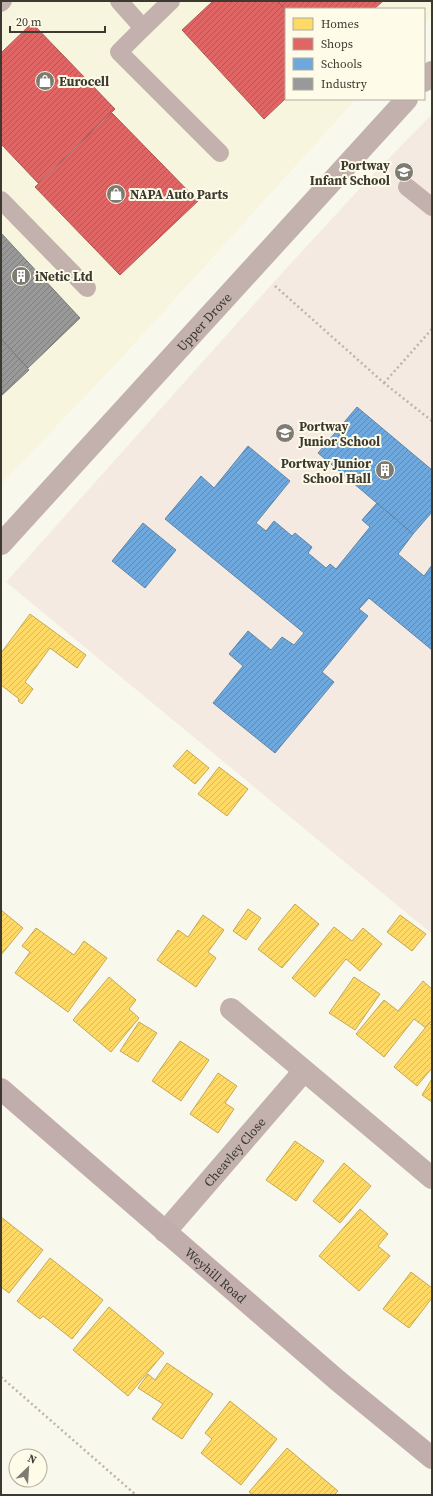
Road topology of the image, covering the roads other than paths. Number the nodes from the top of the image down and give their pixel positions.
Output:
1 (3, 1) edge
2 (119, 1) edge
3 (171, 1) edge
4 (1, 3) edge
5 (143, 28) junction
6 (406, 100) edge
7 (220, 153) dead end
8 (407, 187) dead end
9 (1, 200) edge
10 (432, 207) edge
11 (87, 288) dead end
12 (1, 544) edge
13 (231, 1009) dead end
14 (304, 1071) junction
15 (1, 1089) edge
16 (432, 1178) edge
17 (165, 1232) junction
18 (432, 1458) edge

1 - 4 lane
2 - 5 lane
3 - 5 lane
5 - 7 lane
6 - 12 street, Upper Drove
8 - 10 lane
9 - 11 lane
13 - 14 street
14 - 16 street
14 - 17 street, Cheavley Close
15 - 17 main road, Weyhill Road
17 - 18 main road, Weyhill Road

